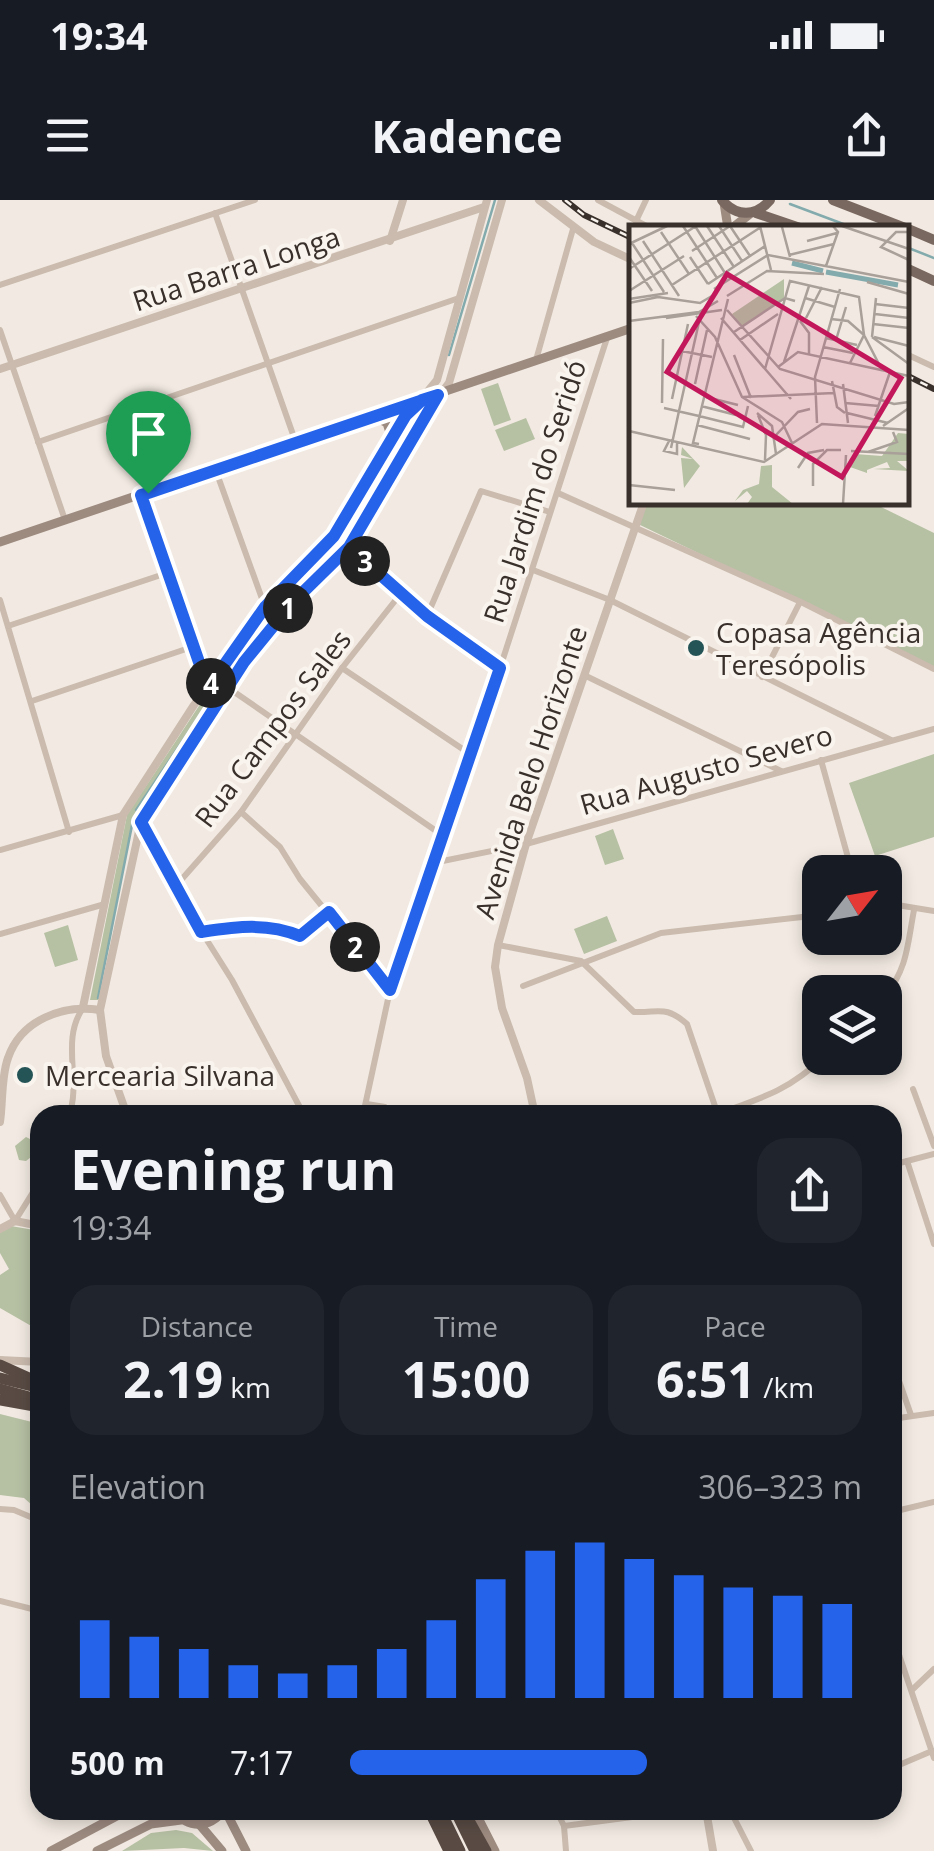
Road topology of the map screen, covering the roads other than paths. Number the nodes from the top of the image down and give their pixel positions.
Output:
1 (255, 200) edge
2 (403, 200) edge
3 (502, 200) edge
4 (538, 200) edge
5 (598, 200) edge
6 (646, 200) edge
7 (770, 200) edge
8 (833, 200) edge
9 (722, 201) edge
10 (486, 204) edge
11 (215, 213) junction
12 (753, 213) junction
13 (636, 220) junction
14 (645, 225) edge
15 (729, 225) edge
16 (735, 225) edge
17 (791, 225) edge
18 (898, 225) edge
19 (573, 229) junction
20 (909, 229) edge
21 (934, 240) edge
22 (390, 241) junction
23 (629, 258) edge
24 (909, 269) edge
25 (934, 281) edge
26 (0, 285) edge
27 (242, 290) junction
28 (459, 298) junction
29 (629, 329) edge
30 (0, 330) edge
31 (607, 338) junction
32 (909, 356) edge
33 (536, 360) junction
34 (268, 364) junction
35 (11, 366) junction
36 (934, 368) edge
37 (0, 369) edge
38 (438, 395) junction
39 (422, 400) junction
40 (372, 415) junction
41 (391, 436) junction
42 (38, 442) junction
43 (296, 444) junction
44 (216, 471) junction
45 (558, 493) junction
46 (141, 495) junction
47 (643, 505) edge
48 (550, 512) junction
49 (65, 520) junction
50 (636, 526) junction
51 (0, 542) edge
52 (349, 547) junction
53 (533, 570) junction
54 (167, 573) junction
55 (402, 592) junction
56 (0, 600) edge
57 (610, 600) junction
58 (800, 602) junction
59 (265, 607) junction
60 (427, 616) junction
61 (8, 626) junction
62 (192, 647) junction
63 (342, 668) junction
64 (500, 668) junction
65 (934, 669) edge
66 (584, 675) junction
67 (762, 677) junction
68 (227, 687) junction
69 (208, 688) junction
70 (32, 702) junction
71 (934, 728) edge
72 (295, 736) junction
73 (892, 740) junction
74 (470, 755) junction
75 (821, 760) junction
76 (782, 771) junction
77 (240, 812) junction
78 (123, 815) junction
79 (141, 822) junction
80 (68, 832) junction
81 (442, 834) junction
82 (526, 844) junction
83 (0, 850) edge
84 (847, 855) edge
85 (432, 864) junction
86 (174, 888) junction
87 (106, 904) junction
88 (902, 907) edge
89 (914, 910) junction
90 (934, 911) edge
91 (329, 912) junction
92 (802, 917) edge
93 (201, 932) junction
94 (0, 934) edge
95 (498, 945) junction
96 (581, 961) junction
97 (901, 975) edge
98 (523, 986) dead end
99 (390, 990) junction
100 (84, 1007) junction
101 (100, 1010) junction
102 (805, 1075) edge
103 (913, 1090) dead end
104 (368, 1104) joint
105 (72, 1105) edge
106 (123, 1105) edge
107 (299, 1105) edge
108 (372, 1105) edge
109 (533, 1105) edge
110 (715, 1105) edge
111 (740, 1105) edge
112 (0, 1122) edge
113 (934, 1150) edge
114 (907, 1161) junction
115 (902, 1162) edge
116 (0, 1196) edge
117 (30, 1196) edge
118 (15, 1221) junction
119 (30, 1224) edge
120 (0, 1230) edge
121 (933, 1239) edge
122 (30, 1362) edge
123 (0, 1363) edge
124 (0, 1378) edge
125 (30, 1380) edge
126 (30, 1383) edge
127 (0, 1390) edge
128 (902, 1390) edge
129 (0, 1400) edge
130 (30, 1400) edge
131 (30, 1403) edge
132 (934, 1412) edge
133 (911, 1415) junction
134 (902, 1417) edge
135 (934, 1502) edge
136 (0, 1509) edge
137 (902, 1510) edge
138 (30, 1517) edge
139 (0, 1601) edge
140 (30, 1608) edge
141 (902, 1662) edge
142 (934, 1669) edge
143 (912, 1690) junction
144 (933, 1754) edge
145 (902, 1765) edge
146 (109, 1820) edge
147 (181, 1820) joint
148 (213, 1820) edge
149 (229, 1820) edge
150 (433, 1820) edge
151 (445, 1820) edge
152 (459, 1820) edge
153 (469, 1820) edge
154 (479, 1820) edge
155 (561, 1820) edge
156 (600, 1820) edge
157 (708, 1820) edge
158 (735, 1820) edge
159 (200, 1825) junction
160 (564, 1826) junction
161 (51, 1851) edge
162 (97, 1851) edge
163 (222, 1851) edge
164 (246, 1851) edge
165 (448, 1851) edge
166 (460, 1851) edge
167 (475, 1851) edge
168 (486, 1851) edge
169 (494, 1851) edge
170 (566, 1851) edge
171 (713, 1851) edge
172 (751, 1851) edge

1 - 11 street
2 - 22 street
3 - 38 street
4 - 19 street
5 - 13 street
6 - 13 street
7 - 12 main road
8 - 18 main road
9 - 12 main road
9 - 15 main road
10 - 22 street, Rua Barra Longa
10 - 28 street
11 - 26 street
11 - 27 street
12 - 16 main road
12 - 17 main road
13 - 14 street
19 - 23 street
19 - 33 street
20 - 21 main road
22 - 27 street, Rua Barra Longa
24 - 25 main road
27 - 34 street
27 - 35 street, Rua Barra Longa
28 - 34 street
28 - 39 street
29 - 31 main road
30 - 35 street
31 - 33 main road
31 - 45 street, Rua Jardim do Seridó
32 - 36 street
33 - 38 main road
34 - 42 street
34 - 43 street
35 - 37 street, Rua Barra Longa
35 - 42 street
38 - 39 main road
38 - 52 street
39 - 40 main road
39 - 41 street
40 - 41 main road
40 - 43 main road
41 - 59 street
42 - 49 street
43 - 44 main road
44 - 46 main road
44 - 59 street
45 - 48 street, Rua Jardim do Seridó
45 - 50 street
46 - 49 main road
46 - 54 street
47 - 50 street, Avenida Belo Horizonte
48 - 53 street, Rua Jardim do Seridó
48 - 60 street
49 - 51 main road
50 - 57 street, Avenida Belo Horizonte
50 - 58 street
52 - 55 street
52 - 68 street
53 - 57 street
53 - 64 street, Rua Jardim do Seridó
54 - 61 street
54 - 62 street
55 - 60 street
55 - 63 street, Rua Campos Sales
56 - 61 street
57 - 66 street, Avenida Belo Horizonte
57 - 67 street
58 - 65 street
58 - 67 street
59 - 69 street
60 - 64 street
61 - 70 street
62 - 69 street
62 - 70 street
63 - 72 street, Rua Campos Sales
63 - 74 street
64 - 74 street, Rua Jardim do Seridó
66 - 76 street
66 - 82 street, Avenida Belo Horizonte
67 - 73 street
68 - 72 street
68 - 79 street
69 - 78 street
70 - 80 street
71 - 73 street, Rua Augusto Severo
72 - 77 street, Rua Campos Sales
72 - 81 street
73 - 75 street, Rua Augusto Severo
74 - 81 street, Rua Jardim do Seridó
75 - 76 street, Rua Augusto Severo
75 - 84 street
76 - 82 street, Rua Augusto Severo
77 - 86 street, Rua Campos Sales
77 - 91 street
78 - 80 street
78 - 87 street
79 - 86 street
79 - 101 street
80 - 83 street
81 - 85 street, Rua Jardim do Seridó
82 - 85 street, Rua Augusto Severo
82 - 95 street, Avenida Belo Horizonte
85 - 99 street, Rua Jardim do Seridó
86 - 93 street
87 - 94 street
87 - 100 street
88 - 89 street
89 - 90 street
89 - 97 street
91 - 93 street
91 - 99 street
92 - 96 street
93 - 107 street
95 - 96 street
95 - 109 street, Avenida Belo Horizonte
96 - 98 street
96 - 110 street
99 - 104 street, Rua Jardim do Seridó
100 - 101 street
100 - 105 street
100 - 112 street
101 - 106 street
102 - 111 street
103 - 113 street
104 - 108 street
113 - 114 street
114 - 115 street
114 - 121 street
116 - 118 street
117 - 118 street
118 - 119 street
118 - 120 street
122 - 123 street
123 - 125 highway
124 - 126 highway
127 - 130 highway
128 - 133 street
129 - 131 highway
132 - 133 street
133 - 134 street
135 - 137 street
136 - 138 street
139 - 140 street
141 - 143 street
142 - 143 street
143 - 144 street
144 - 145 street
146 - 161 main road
147 - 159 main road
147 - 162 main road
148 - 159 main road
149 - 164 main road
150 - 165 highway
151 - 166 highway
152 - 167 highway
153 - 168 highway
154 - 169 main road
155 - 160 street
156 - 160 street
157 - 171 street
158 - 172 street
159 - 163 main road
160 - 170 street

